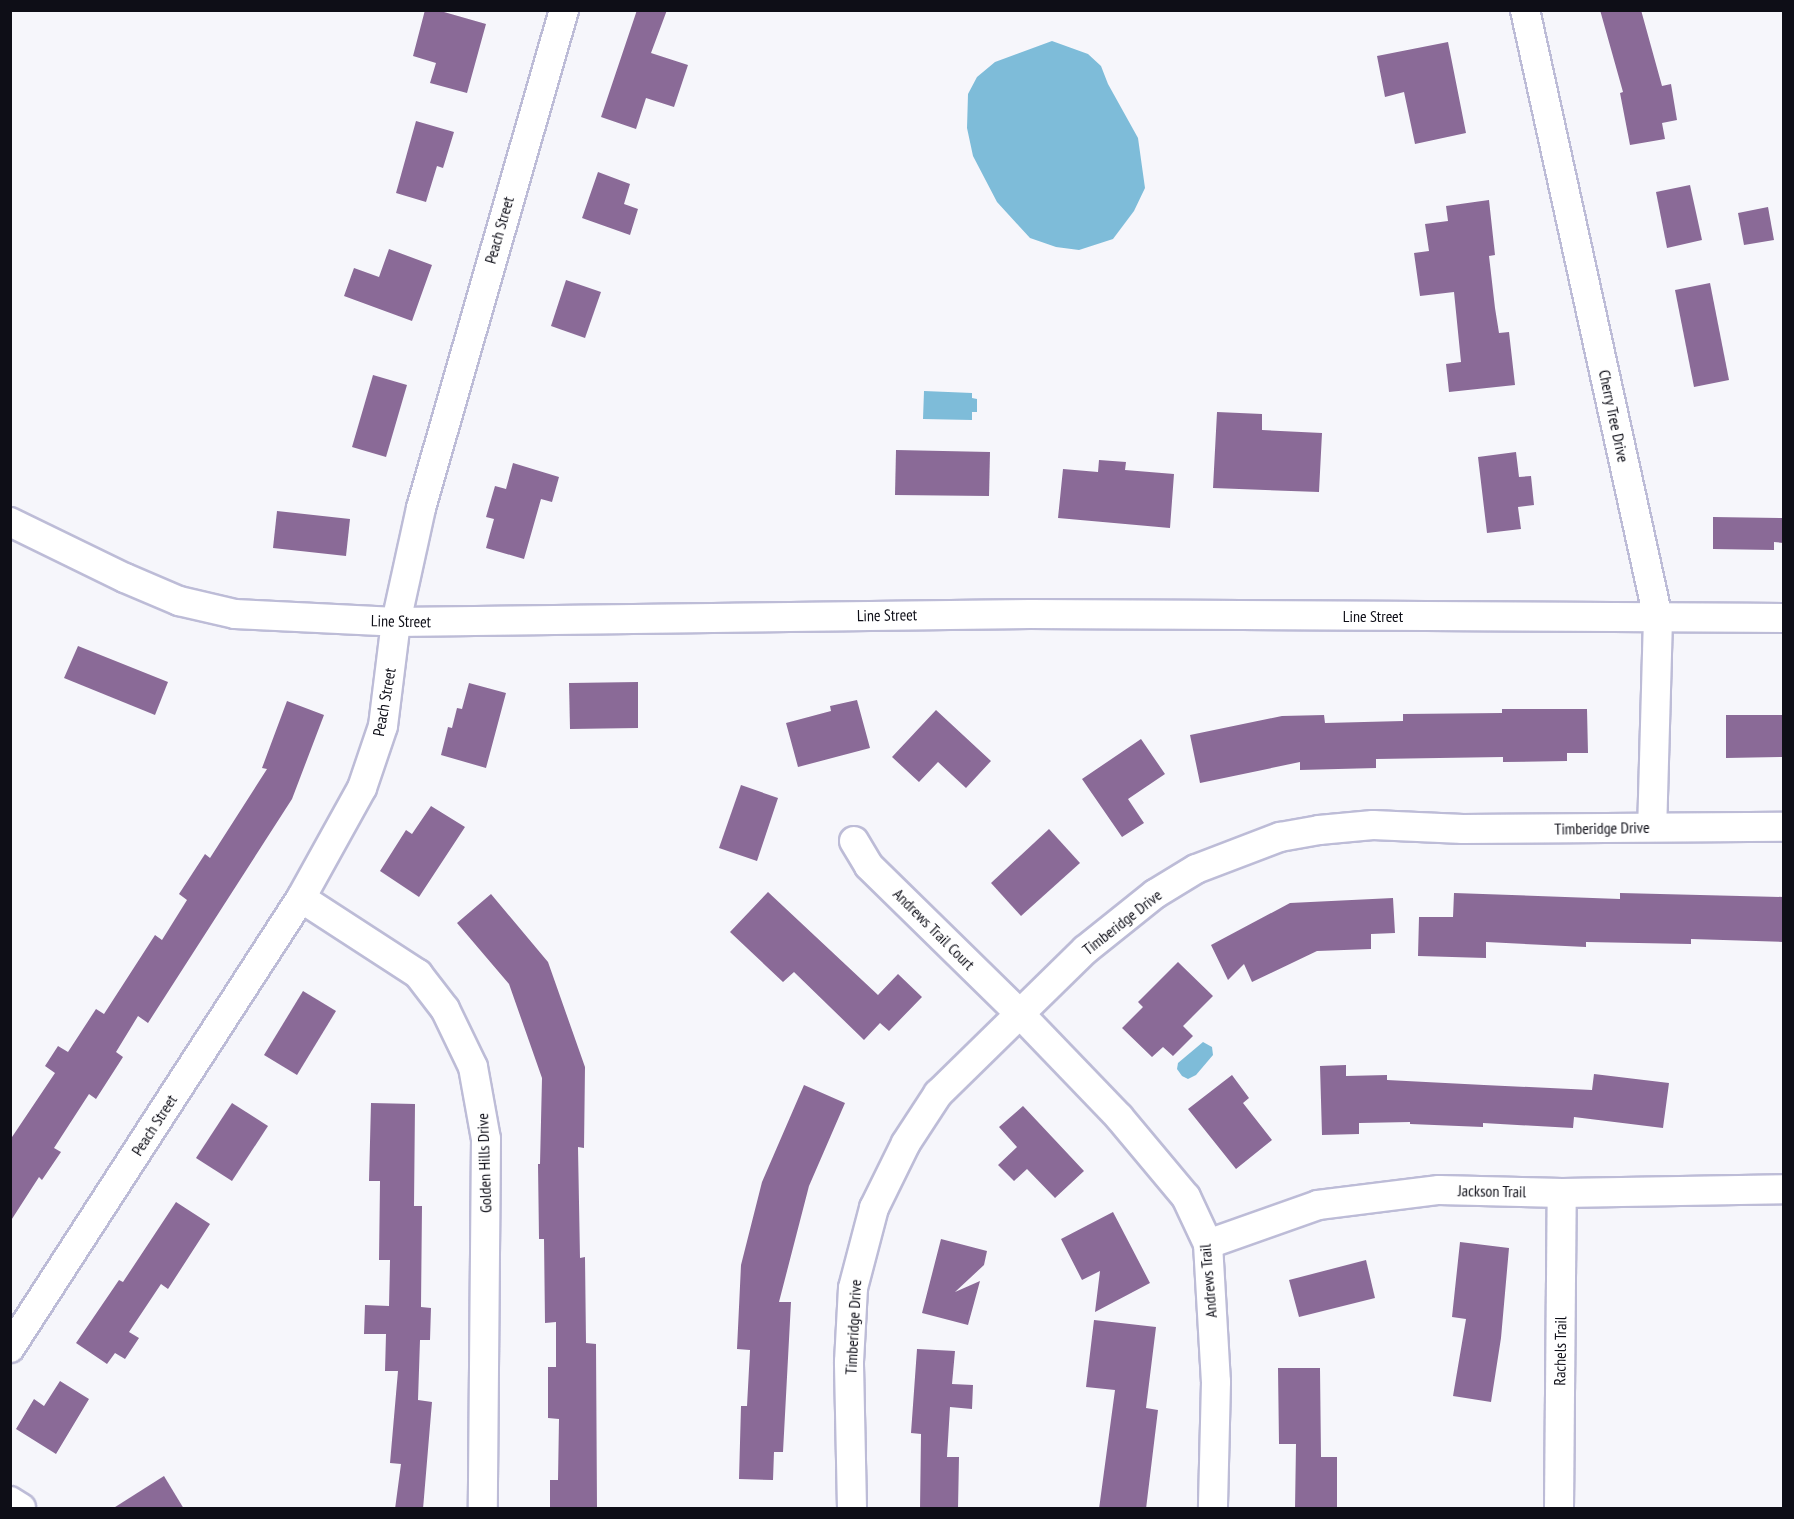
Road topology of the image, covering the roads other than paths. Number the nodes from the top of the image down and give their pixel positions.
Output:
1 (564, 10) edge
2 (1525, 10) edge
3 (10, 522) edge
4 (1658, 618) junction
5 (1784, 618) edge
6 (396, 622) junction
7 (1652, 827) junction
8 (1784, 827) edge
9 (854, 841) dead end
10 (301, 898) junction
11 (1019, 1013) junction
12 (1784, 1189) edge
13 (1562, 1193) junction
14 (1208, 1244) junction
15 (10, 1348) edge
16 (10, 1501) edge
17 (21, 1509) edge
18 (483, 1509) edge
19 (852, 1509) edge
20 (1213, 1509) edge
21 (1559, 1509) edge

1 - 6 street, Peach Street
2 - 4 street, Cherry Tree Drive
3 - 6 street, Line Street
4 - 5 street, Line Street
4 - 6 street, Line Street
4 - 7 street, Cherry Tree Drive
6 - 10 street, Peach Street
7 - 8 street, Timberidge Drive
7 - 11 street, Timberidge Drive
9 - 11 street, Andrews Trail Court
10 - 15 street, Peach Street
10 - 18 street, Golden Hills Drive
11 - 14 street, Andrews Trail
11 - 19 street, Timberidge Drive
12 - 13 street, Jackson Trail
13 - 14 street, Jackson Trail
13 - 21 street, Rachels Trail
14 - 20 street, Andrews Trail
16 - 17 street

